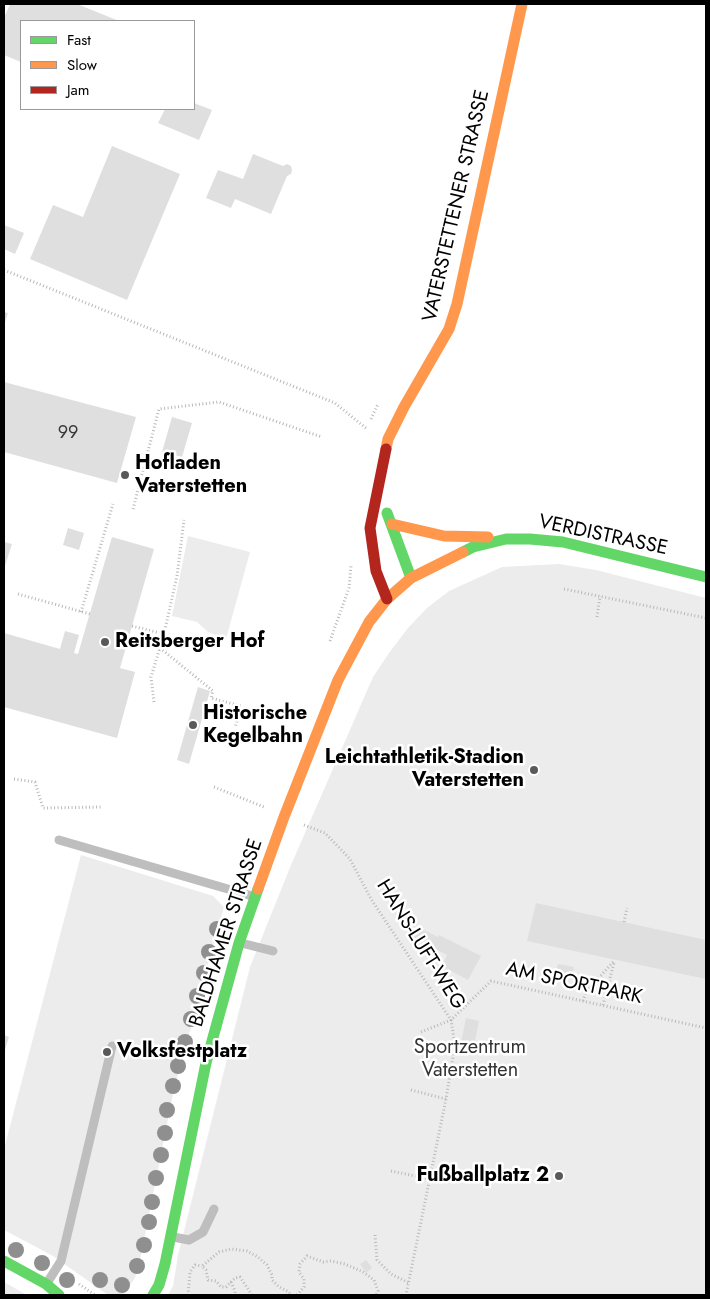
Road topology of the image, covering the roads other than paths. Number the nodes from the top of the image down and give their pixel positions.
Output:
1 (522, 4) edge
2 (378, 492) junction
3 (392, 524) junction
4 (506, 539) junction
5 (706, 577) edge
6 (411, 578) junction
7 (386, 599) junction
8 (59, 840) dead end
9 (255, 897) junction
10 (239, 943) junction
11 (272, 951) dead end
12 (112, 1046) dead end
13 (214, 1209) dead end
14 (171, 1237) junction
15 (4, 1261) edge
16 (46, 1284) junction
17 (60, 1295) edge
18 (153, 1295) edge

1 - 2 street, VATERSTETTENER STRASSE
2 - 3 street
2 - 7 street, VATERSTETTENER STRASSE
3 - 4 street
3 - 6 street
4 - 5 street, VERDISTRASSE
4 - 6 street, VERDISTRASSE
6 - 7 street, VERDISTRASSE
7 - 9 street, BALDHAMER STRASSE
8 - 9 lane
9 - 10 street, BALDHAMER STRASSE
10 - 11 lane
10 - 14 street, BALDHAMER STRASSE
12 - 16 lane
13 - 14 lane
14 - 18 street, BALDHAMER STRASSE
15 - 16 street
16 - 17 street

